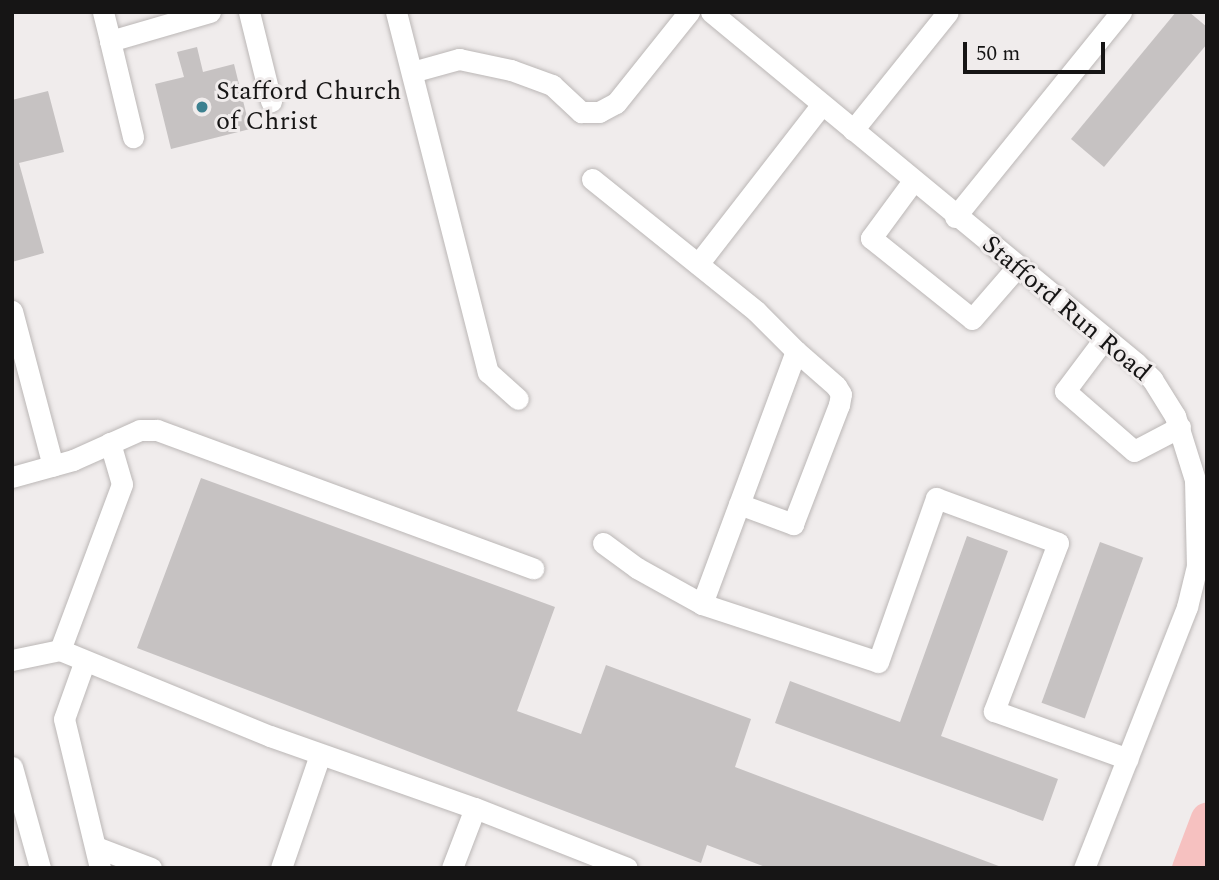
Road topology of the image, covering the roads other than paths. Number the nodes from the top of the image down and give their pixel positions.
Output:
1 (103, 12) edge
2 (210, 12) edge
3 (249, 12) edge
4 (396, 12) edge
5 (689, 12) edge
6 (710, 12) edge
7 (948, 12) edge
8 (1121, 12) edge
9 (110, 41) junction
10 (412, 72) junction
11 (271, 101) dead end
12 (822, 104) junction
13 (853, 130) junction
14 (133, 136) dead end
15 (592, 179) dead end
16 (913, 181) junction
17 (955, 217) junction
18 (698, 264) junction
19 (1017, 267) junction
20 (12, 310) edge
21 (1104, 339) junction
22 (796, 351) junction
23 (517, 400) dead end
24 (1180, 427) junction
25 (110, 443) junction
26 (1198, 450) edge
27 (53, 466) junction
28 (12, 477) edge
29 (739, 504) junction
30 (603, 543) dead end
31 (533, 568) dead end
32 (702, 604) junction
33 (60, 650) junction
34 (12, 660) edge
35 (84, 663) junction
36 (320, 755) junction
37 (1128, 759) junction
38 (12, 767) edge
39 (475, 808) junction
40 (96, 847) junction
41 (40, 868) edge
42 (100, 868) edge
43 (151, 868) edge
44 (281, 868) edge
45 (452, 868) edge
46 (627, 868) edge
47 (1084, 868) edge

1 - 9 street
2 - 9 street
3 - 11 street
4 - 10 street
5 - 10 street
6 - 12 street, Stafford Run Road
7 - 13 street
8 - 17 street
9 - 14 street
10 - 23 street
12 - 13 street, Stafford Run Road
12 - 18 street
13 - 16 street, Stafford Run Road
15 - 18 street
16 - 17 street, Stafford Run Road
16 - 19 street
17 - 19 street, Stafford Run Road
18 - 22 street
19 - 21 street, Stafford Run Road
20 - 27 street
21 - 24 street, Stafford Run Road
21 - 24 street
22 - 29 street
22 - 29 street
24 - 26 street, Stafford Run Road
25 - 27 street
25 - 31 street
25 - 33 street
26 - 37 street, Stafford Run Road
27 - 28 street
29 - 32 street
30 - 32 street
32 - 37 street
33 - 34 street
33 - 35 street
35 - 36 street
35 - 40 street
36 - 39 street
36 - 44 street
37 - 47 street, Stafford Run Road
38 - 41 street
39 - 45 street
39 - 46 street
40 - 42 street
40 - 43 street

